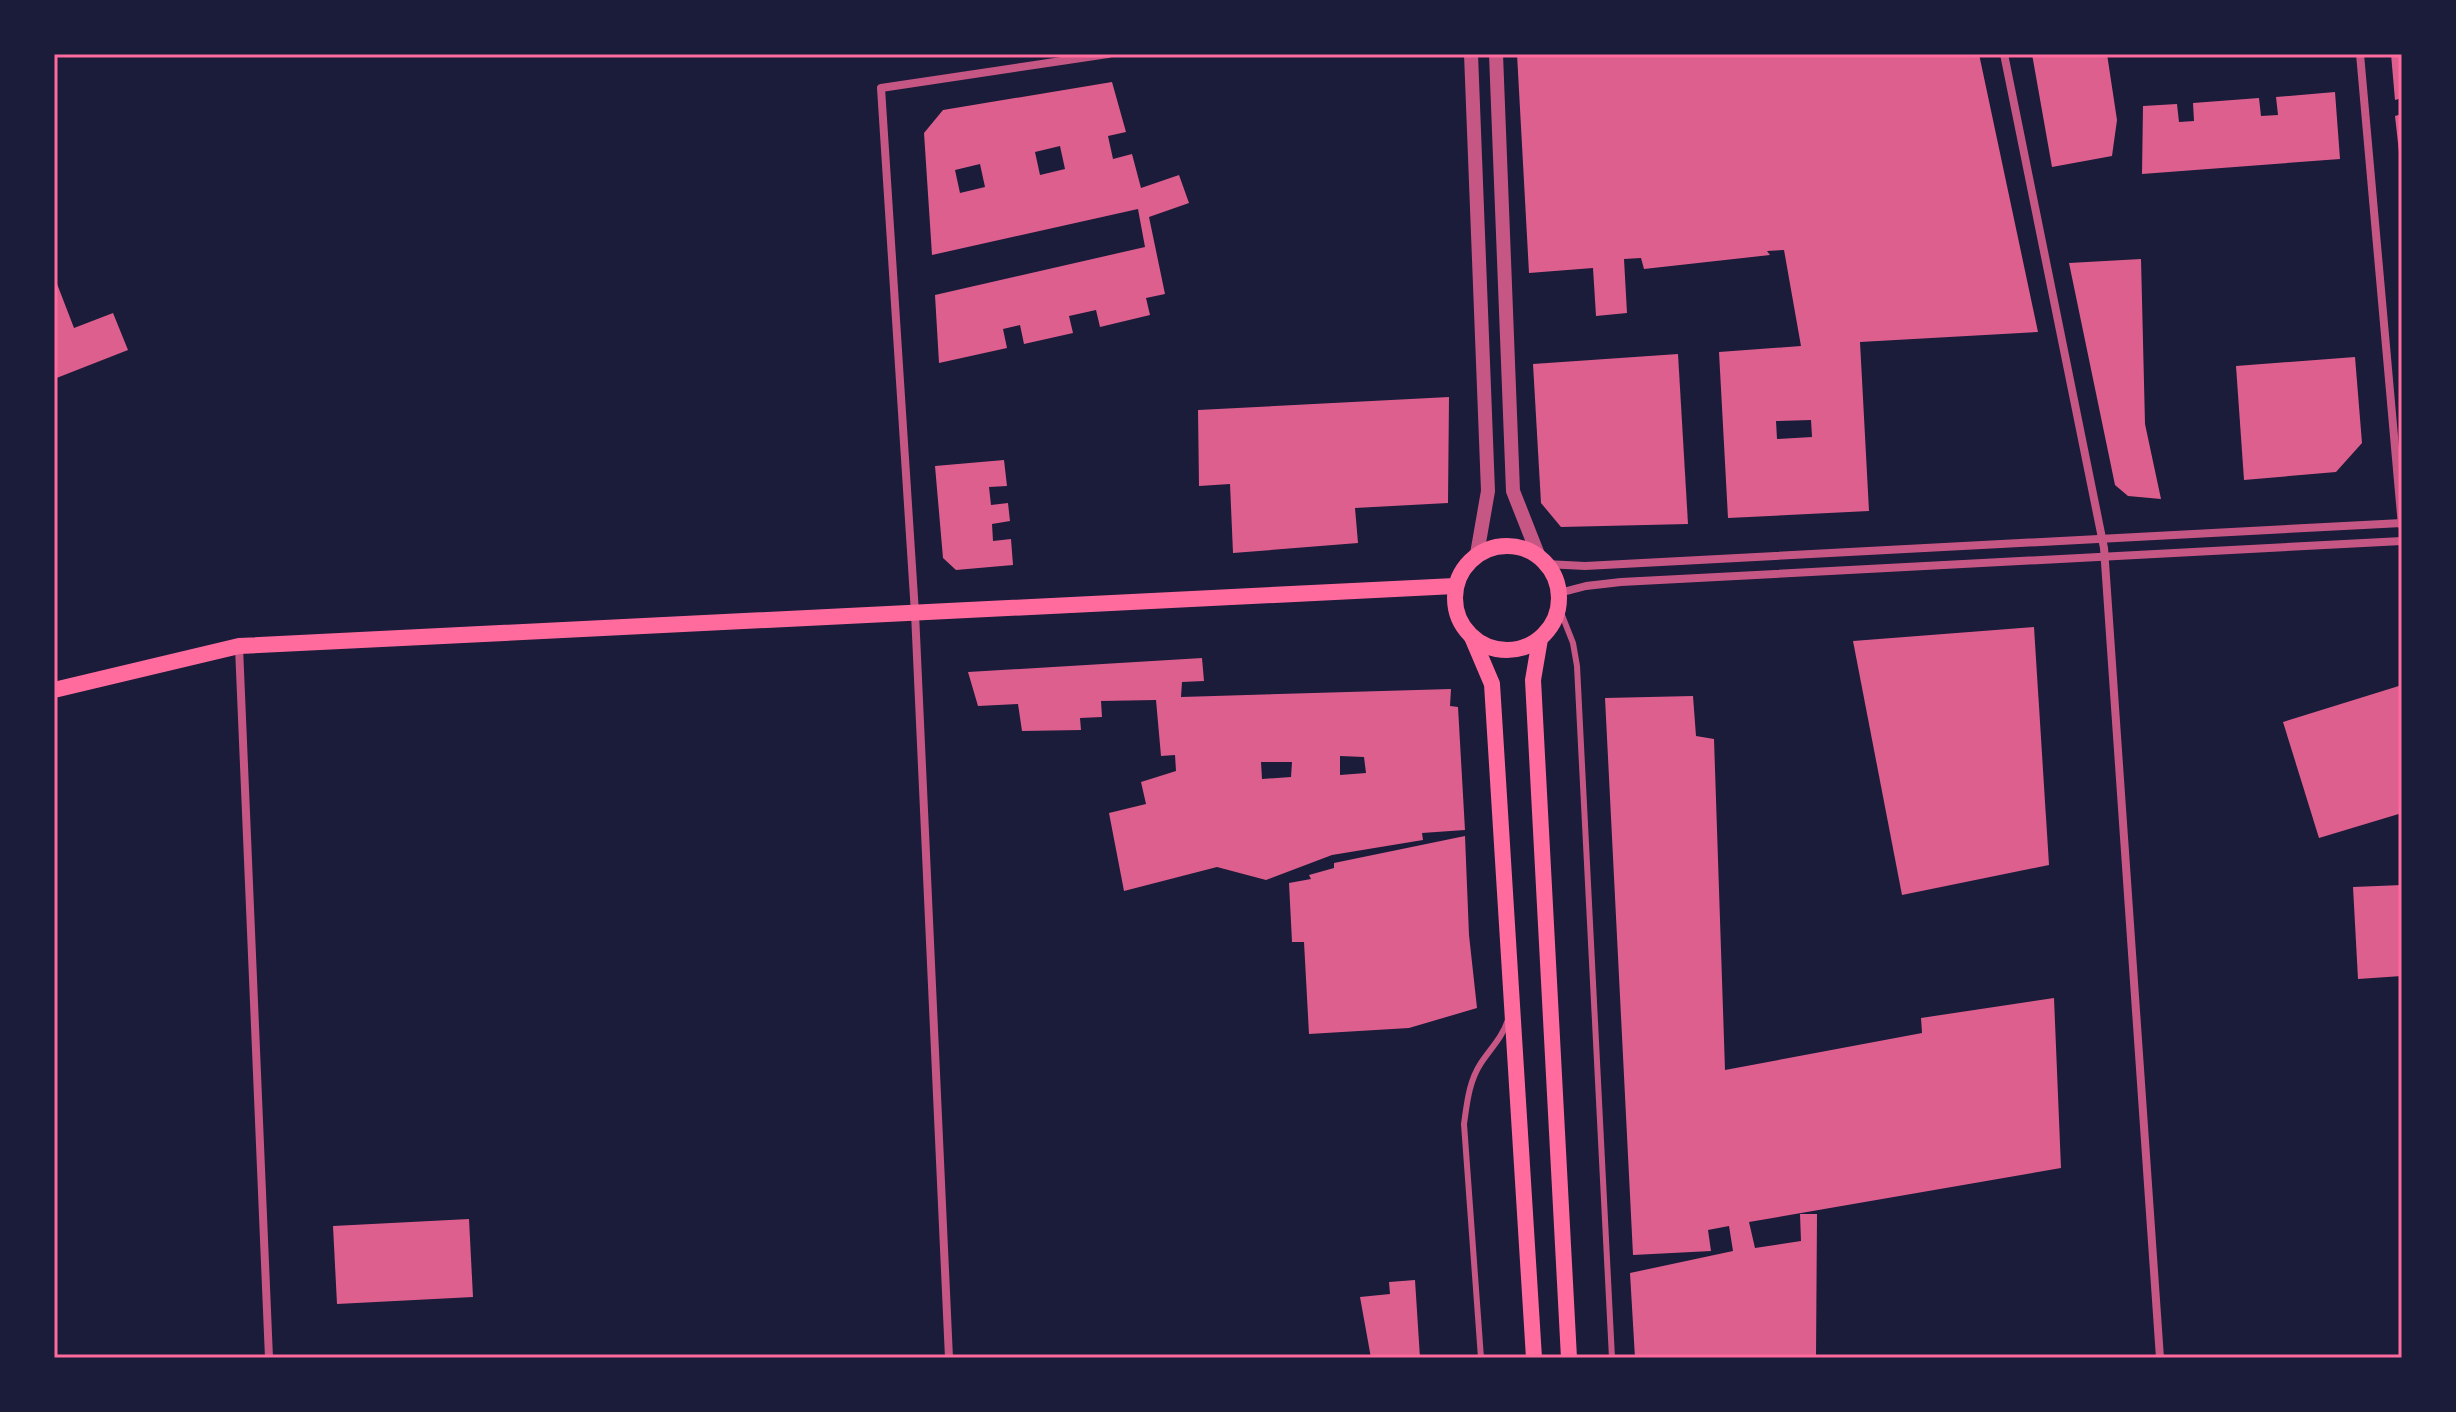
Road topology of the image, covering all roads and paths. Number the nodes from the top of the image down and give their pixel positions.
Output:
1 (1108, 54) edge
2 (1471, 54) edge
3 (1496, 54) edge
4 (2004, 54) edge
5 (2360, 54) edge
6 (2402, 524) edge
7 (2402, 541) edge
8 (2103, 548) junction
9 (1477, 554) junction
10 (1543, 560) junction
11 (1455, 586) junction
12 (1559, 599) junction
13 (915, 613) junction
14 (1472, 637) junction
15 (1540, 639) junction
16 (239, 646) junction
17 (54, 690) edge
18 (1512, 1009) junction
19 (269, 1358) edge
20 (949, 1358) edge
21 (1481, 1358) edge
22 (1534, 1358) edge
23 (1569, 1358) edge
24 (1612, 1358) edge
25 (2160, 1358) edge

1 - 13 street
2 - 9 street
3 - 10 street
4 - 8 street
5 - 6 street
6 - 8 street
7 - 8 street
8 - 10 street
8 - 12 street
8 - 25 street
9 - 10 main road
9 - 11 main road
10 - 12 main road
11 - 13 main road
11 - 14 main road
12 - 15 main road
12 - 24 lane
13 - 16 main road
13 - 20 street
14 - 15 main road
14 - 18 main road
15 - 23 main road
16 - 17 main road
16 - 19 street
18 - 21 lane
18 - 22 main road

